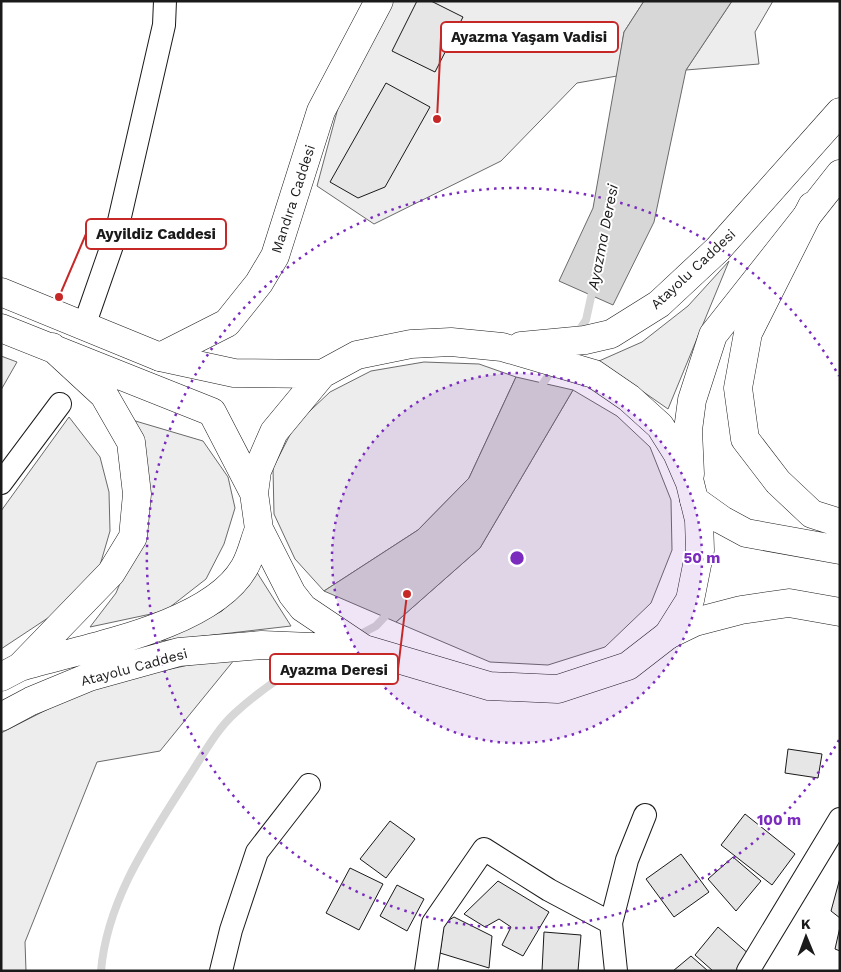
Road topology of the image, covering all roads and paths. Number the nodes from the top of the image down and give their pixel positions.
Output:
1 (165, 1) edge
2 (379, 1) edge
3 (840, 112) edge
4 (840, 174) edge
5 (812, 206) junction
6 (1, 292) edge
7 (84, 326) junction
8 (1, 328) edge
9 (502, 347) junction
10 (52, 348) junction
11 (160, 357) junction
12 (322, 374) junction
13 (60, 404) dead end
14 (1, 483) edge
15 (692, 491) junction
16 (254, 493) junction
17 (840, 523) edge
18 (259, 529) junction
19 (840, 550) edge
20 (840, 612) edge
21 (668, 635) junction
22 (364, 649) junction
23 (11, 672) edge
24 (1, 717) edge
25 (309, 785) dead end
26 (645, 815) dead end
27 (840, 819) edge
28 (611, 923) junction
29 (221, 971) edge
30 (426, 971) edge
31 (616, 971) edge
32 (748, 971) edge

1 - 7 street
2 - 11 main road, Mandıra Caddesi
3 - 9 main road, Atayolu Caddesi
4 - 5 main road
5 - 15 main road
5 - 17 main road
6 - 7 main road
7 - 11 main road
8 - 10 main road
9 - 12 main road
9 - 15 main road
10 - 16 main road
10 - 23 main road
11 - 12 main road
12 - 16 main road
13 - 14 street
15 - 19 main road
15 - 21 main road
16 - 18 main road
18 - 22 main road
18 - 23 main road
20 - 21 main road
21 - 22 main road
22 - 24 main road, Atayolu Caddesi
25 - 29 street
26 - 28 street
27 - 32 street
28 - 30 street
28 - 31 street

